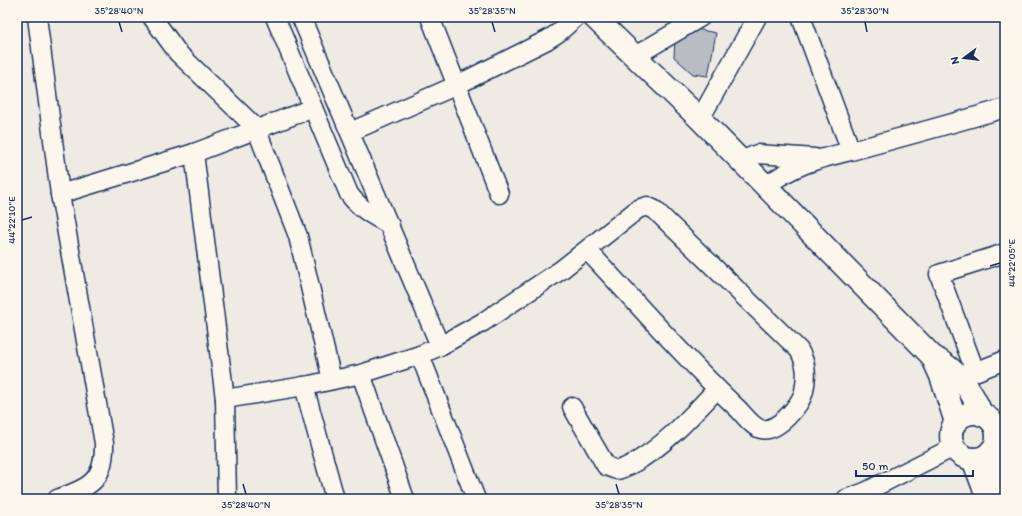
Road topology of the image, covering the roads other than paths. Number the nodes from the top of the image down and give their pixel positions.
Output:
1 (37, 17) edge
2 (152, 17) edge
3 (275, 17) edge
4 (301, 17) edge
5 (430, 17) edge
6 (576, 17) edge
7 (594, 17) edge
8 (701, 17) edge
9 (757, 17) edge
10 (801, 17) edge
11 (308, 34) junction
12 (286, 44) junction
13 (635, 56) junction
14 (455, 86) junction
15 (313, 108) junction
16 (1005, 108) edge
17 (700, 119) junction
18 (256, 128) junction
19 (350, 132) junction
20 (851, 151) junction
21 (194, 153) junction
22 (818, 158) junction
23 (741, 161) junction
24 (766, 186) junction
25 (60, 194) junction
26 (499, 194) dead end
27 (390, 225) junction
28 (588, 251) junction
29 (1005, 252) edge
30 (440, 346) junction
31 (420, 355) junction
32 (932, 356) junction
33 (1005, 360) edge
34 (361, 374) junction
35 (968, 374) junction
36 (332, 380) junction
37 (304, 386) junction
38 (717, 389) junction
39 (225, 399) junction
40 (572, 407) dead end
41 (982, 415) junction
42 (956, 422) junction
43 (954, 447) junction
44 (991, 449) edge
45 (1005, 490) edge
46 (57, 499) edge
47 (227, 499) edge
48 (335, 499) edge
49 (405, 499) edge
50 (476, 499) edge
51 (846, 499) edge
52 (988, 499) edge

1 - 25 street
2 - 18 street
3 - 12 street
4 - 11 street
5 - 14 street
6 - 14 street
7 - 13 street
8 - 13 street
9 - 17 street
10 - 20 street
11 - 12 street
11 - 19 street
12 - 15 street
13 - 17 street
14 - 19 street
14 - 26 street
15 - 18 street
15 - 27 street
16 - 20 street
17 - 23 street
18 - 21 street
18 - 36 street
19 - 27 street
20 - 22 street
21 - 25 street
21 - 39 street
22 - 23 street
22 - 24 street
23 - 24 street
24 - 32 street
25 - 46 street
27 - 30 street
28 - 30 street
28 - 38 street
28 - 38 street
29 - 35 street
30 - 31 street
31 - 34 street
31 - 50 street
32 - 35 street
32 - 42 street
33 - 35 street
34 - 36 street
34 - 49 street
35 - 41 street
36 - 37 street
37 - 39 street
37 - 48 street
38 - 40 street
39 - 47 street
41 - 42 street
41 - 44 street
42 - 43 street
43 - 44 street
43 - 51 street
44 - 45 street
44 - 52 street

